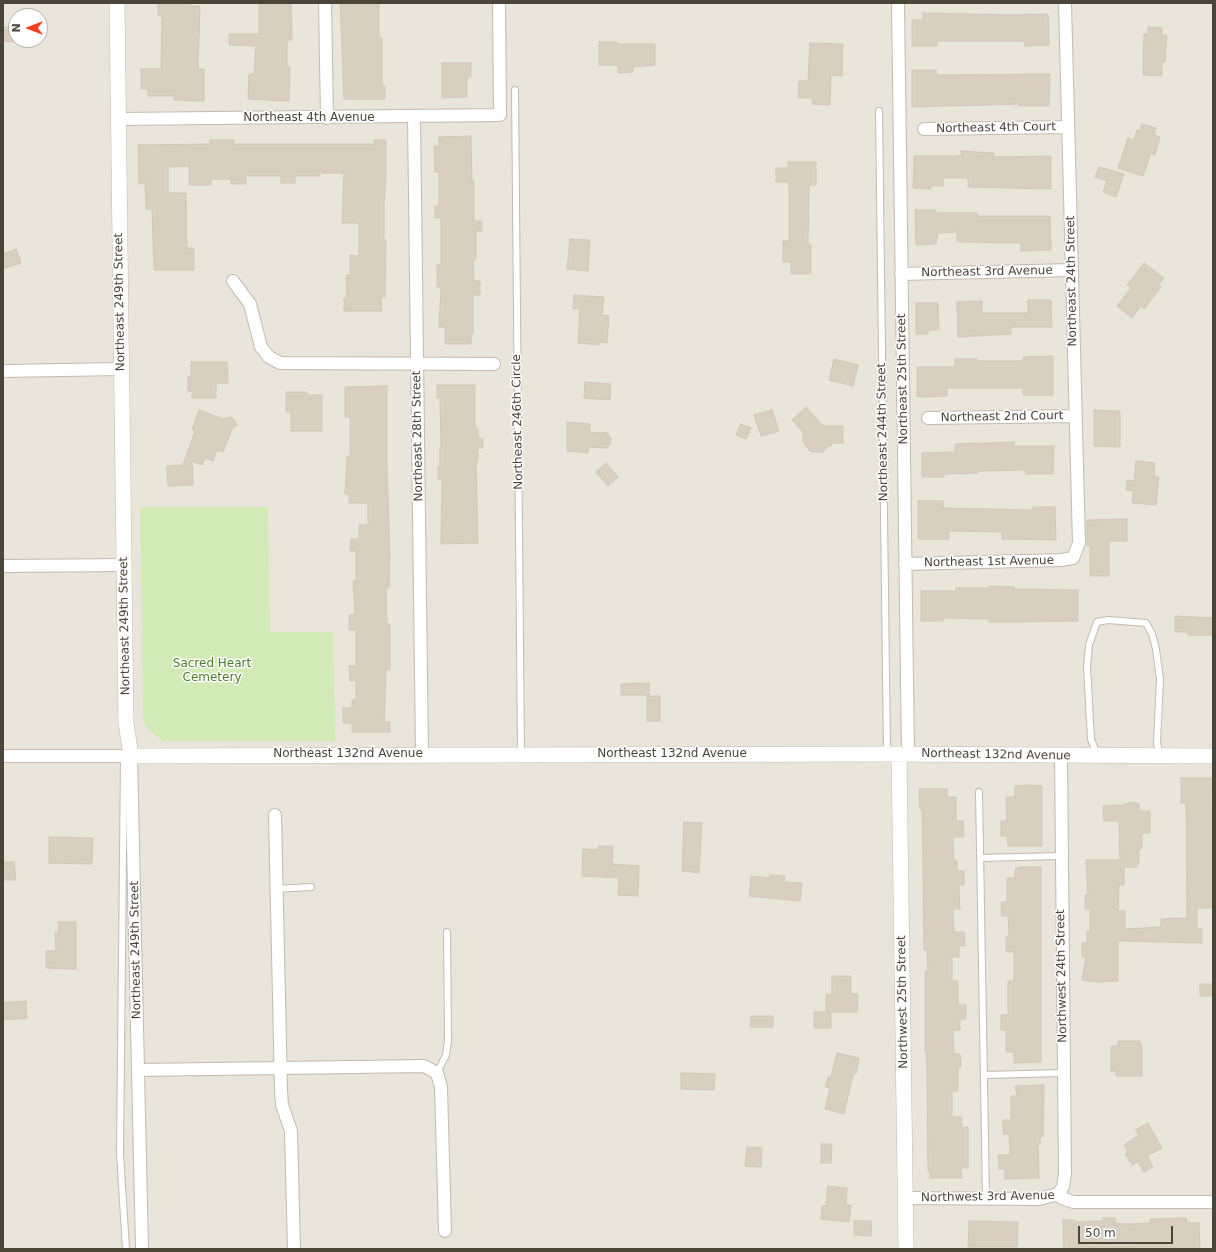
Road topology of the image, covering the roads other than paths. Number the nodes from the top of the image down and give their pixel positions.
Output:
1 (117, 3) edge
2 (325, 3) edge
3 (499, 3) edge
4 (898, 3) edge
5 (1065, 3) edge
6 (516, 90) dead end
7 (879, 111) dead end
8 (414, 117) junction
9 (327, 118) junction
10 (119, 119) junction
11 (1068, 127) junction
12 (924, 130) dead end
13 (1072, 270) junction
14 (901, 274) junction
15 (233, 281) dead end
16 (494, 364) dead end
17 (417, 365) junction
18 (121, 369) junction
19 (3, 371) edge
20 (1076, 416) junction
21 (928, 418) dead end
22 (1073, 558) joint
23 (124, 564) junction
24 (905, 564) junction
25 (3, 566) edge
26 (422, 754) junction
27 (521, 754) junction
28 (898, 754) junction
29 (128, 755) junction
30 (3, 756) edge
31 (1060, 756) junction
32 (1213, 756) edge
33 (1097, 757) junction
34 (1160, 757) junction
35 (979, 792) dead end
36 (276, 815) dead end
37 (1060, 856) junction
38 (980, 858) junction
39 (311, 888) dead end
40 (277, 889) junction
41 (447, 932) dead end
42 (280, 1068) junction
43 (138, 1070) junction
44 (437, 1073) junction
45 (1063, 1073) junction
46 (984, 1075) junction
47 (1058, 1194) junction
48 (906, 1198) junction
49 (986, 1198) junction
50 (1213, 1202) edge
51 (445, 1231) dead end
52 (126, 1249) edge
53 (142, 1249) edge
54 (294, 1249) edge
55 (906, 1249) edge

1 - 10 street, Northeast 249th Street
2 - 9 street
3 - 8 street, Northeast 4th Avenue
4 - 14 street, Northeast 25th Street
5 - 11 street, Northeast 24th Street
6 - 27 lane, Northeast 246th Circle
7 - 28 lane, Northeast 244th Street
8 - 9 street, Northeast 4th Avenue
8 - 17 street, Northeast 28th Street
9 - 10 street, Northeast 4th Avenue
10 - 18 street, Northeast 249th Street
11 - 12 street, Northeast 4th Court
11 - 13 street, Northeast 24th Street
13 - 14 street, Northeast 3rd Avenue
13 - 20 street, Northeast 24th Street
14 - 24 street, Northeast 25th Street
15 - 17 street
16 - 17 street
17 - 26 street, Northeast 28th Street
18 - 19 street
18 - 23 street, Northeast 249th Street
20 - 21 street, Northeast 2nd Court
20 - 22 street, Northeast 24th Street
22 - 24 street, Northeast 1st Avenue
23 - 25 street
23 - 29 street, Northeast 249th Street
24 - 28 street, Northeast 25th Street
26 - 27 street, Northeast 132nd Avenue
26 - 29 street, Northeast 132nd Avenue
27 - 28 street, Northeast 132nd Avenue
28 - 31 street, Northeast 132nd Avenue
28 - 48 street, Northwest 25th Street
29 - 30 street
29 - 43 street, Northeast 249th Street
29 - 52 lane
31 - 33 street, Northeast 132nd Avenue
31 - 37 street, Northwest 24th Street
32 - 34 street, Northeast 132nd Avenue
33 - 34 street, Northeast 132nd Avenue
33 - 34 lane
35 - 38 lane
36 - 40 street
37 - 38 lane
37 - 45 street, Northwest 24th Street
38 - 46 lane
39 - 40 lane
40 - 42 street
41 - 44 lane
42 - 43 street
42 - 44 street
42 - 54 street
43 - 53 street, Northeast 249th Street
44 - 51 street
45 - 46 lane
45 - 47 street, Northwest 24th Street
46 - 49 lane
47 - 49 street, Northwest 3rd Avenue
47 - 50 street, Northwest 3rd Avenue
48 - 49 street, Northwest 3rd Avenue
48 - 55 street, Northwest 25th Street

